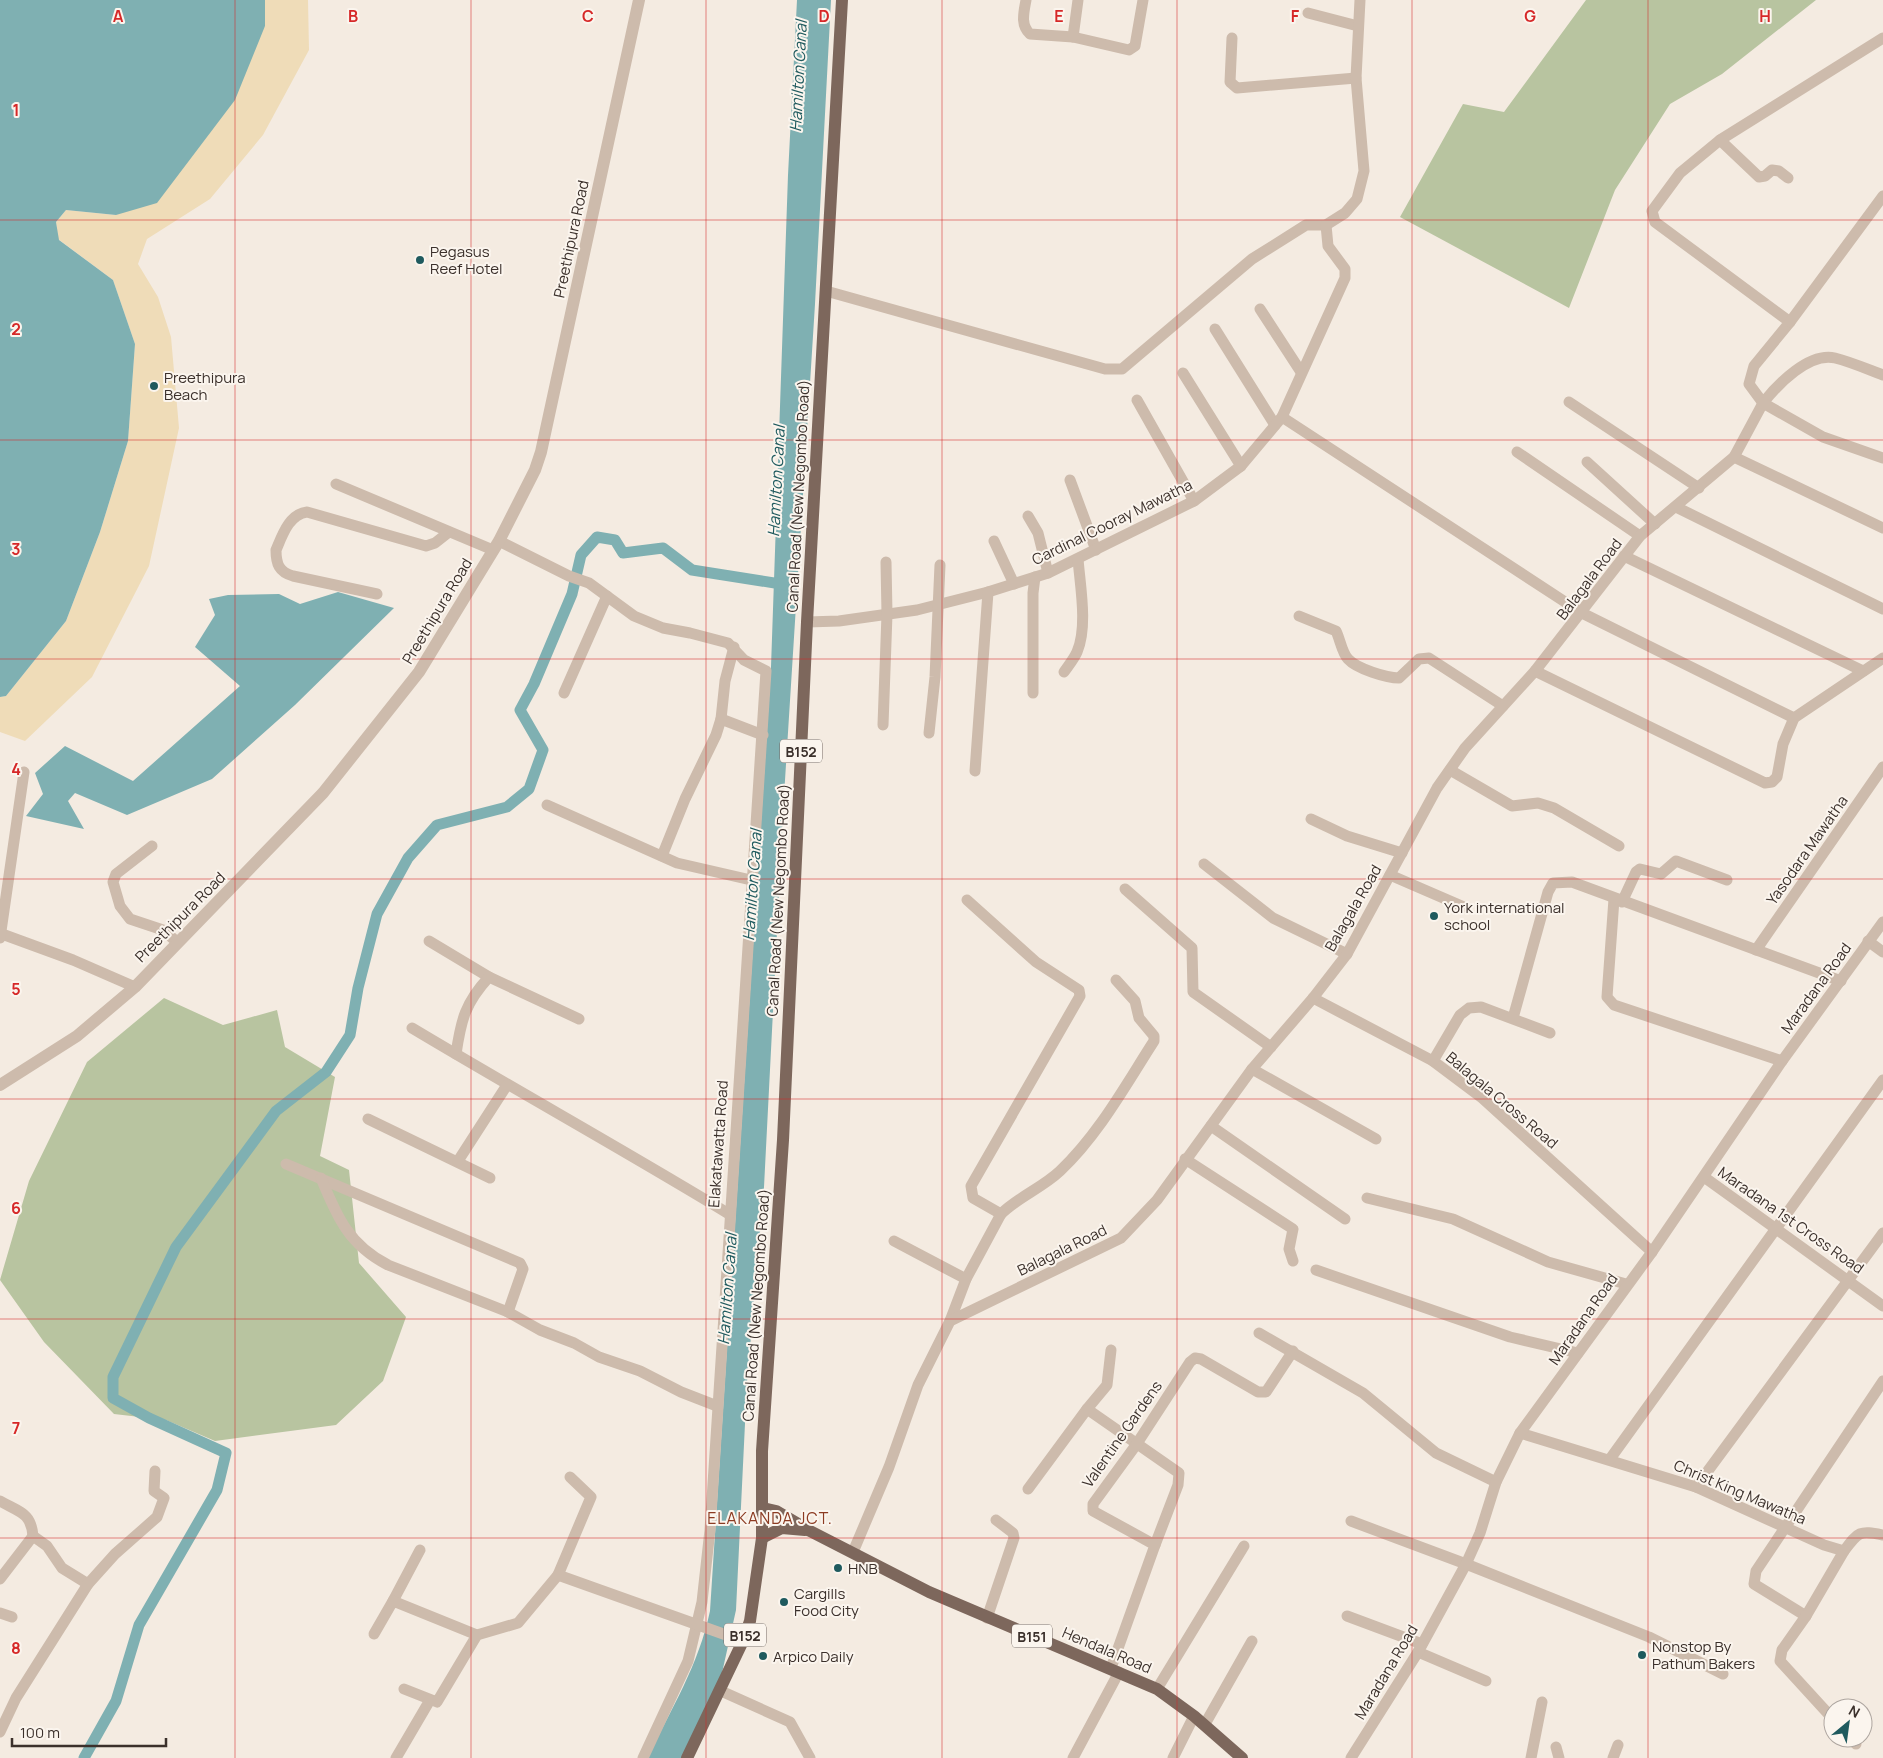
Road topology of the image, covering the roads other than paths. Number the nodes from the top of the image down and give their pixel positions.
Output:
1 (639, 0) edge
2 (842, 0) edge
3 (1026, 0) edge
4 (1078, 0) edge
5 (1143, 0) edge
6 (1360, 0) edge
7 (1308, 13) dead end
8 (1358, 26) junction
9 (1073, 37) junction
10 (1232, 38) dead end
11 (1883, 38) edge
12 (1356, 78) junction
13 (1720, 140) junction
14 (1788, 178) dead end
15 (1883, 196) edge
16 (1326, 225) junction
17 (826, 291) junction
18 (1260, 309) dead end
19 (1790, 322) junction
20 (1215, 329) dead end
21 (1300, 372) junction
22 (1183, 373) dead end
23 (1883, 375) edge
24 (1137, 400) dead end
25 (1569, 402) dead end
26 (1763, 403) junction
27 (1279, 421) junction
28 (1517, 452) dead end
29 (1734, 458) junction
30 (1883, 458) edge
31 (1586, 462) dead end
32 (1240, 466) junction
33 (1070, 480) dead end
34 (336, 484) dead end
35 (1698, 488) junction
36 (1194, 501) junction
37 (1676, 507) junction
38 (1028, 516) dead end
39 (1655, 524) junction
40 (1883, 528) edge
41 (449, 532) junction
42 (1640, 536) junction
43 (994, 541) dead end
44 (496, 546) junction
45 (1096, 550) junction
46 (1624, 556) junction
47 (1078, 559) junction
48 (886, 562) dead end
49 (940, 565) dead end
50 (1048, 573) junction
51 (1035, 577) junction
52 (1014, 584) junction
53 (988, 592) junction
54 (377, 594) dead end
55 (607, 596) junction
56 (940, 604) junction
57 (1883, 610) edge
58 (1582, 613) junction
59 (887, 614) junction
60 (1299, 616) dead end
61 (807, 622) junction
62 (734, 647) junction
63 (1883, 658) edge
64 (1536, 671) junction
65 (1862, 671) junction
66 (1064, 672) dead end
67 (564, 693) dead end
68 (1033, 693) dead end
69 (1502, 706) junction
70 (1794, 718) junction
71 (721, 719) junction
72 (882, 725) dead end
73 (928, 733) dead end
74 (763, 735) junction
75 (1883, 767) edge
76 (1450, 770) junction
77 (975, 771) dead end
78 (24, 772) dead end
79 (547, 805) dead end
80 (1311, 819) dead end
81 (152, 846) dead end
82 (1619, 846) dead end
83 (1402, 853) junction
84 (662, 856) junction
85 (1204, 864) dead end
86 (1390, 874) junction
87 (751, 880) junction
88 (1727, 880) dead end
89 (1125, 889) dead end
90 (967, 900) dead end
91 (1618, 900) junction
92 (1464, 907) dead end
93 (1883, 922) edge
94 (1, 936) edge
95 (429, 941) dead end
96 (177, 942) junction
97 (1868, 942) junction
98 (1756, 950) junction
99 (1883, 952) edge
100 (1347, 954) junction
101 (489, 977) junction
102 (1116, 980) dead end
103 (1841, 981) junction
104 (134, 987) junction
105 (1313, 998) junction
106 (1513, 1018) junction
107 (579, 1019) dead end
108 (412, 1028) dead end
109 (1550, 1033) dead end
110 (1271, 1047) junction
111 (456, 1054) junction
112 (1433, 1061) junction
113 (1782, 1061) junction
114 (1252, 1069) junction
115 (1883, 1080) edge
116 (0, 1085) edge
117 (506, 1085) junction
118 (368, 1119) dead end
119 (1211, 1126) junction
120 (1376, 1140) dead end
121 (1185, 1159) junction
122 (458, 1162) junction
123 (286, 1164) dead end
124 (1704, 1177) junction
125 (322, 1178) junction
126 (490, 1178) dead end
127 (1368, 1198) dead end
128 (729, 1214) junction
129 (1000, 1214) junction
130 (1344, 1220) dead end
131 (1775, 1229) junction
132 (1883, 1233) edge
133 (894, 1241) dead end
134 (1652, 1252) junction
135 (1294, 1261) dead end
136 (1316, 1270) dead end
137 (966, 1279) junction
138 (1849, 1280) junction
139 (1626, 1284) junction
140 (1883, 1306) edge
141 (508, 1312) junction
142 (950, 1321) junction
143 (1259, 1332) dead end
144 (1111, 1350) dead end
145 (1293, 1351) junction
146 (1578, 1353) junction
147 (1883, 1381) edge
148 (717, 1406) junction
149 (1087, 1409) junction
150 (1520, 1433) junction
151 (1136, 1445) junction
152 (1610, 1459) junction
153 (155, 1471) dead end
154 (570, 1477) dead end
155 (1496, 1482) junction
156 (1696, 1487) junction
157 (1028, 1489) dead end
158 (0, 1501) edge
159 (763, 1508) junction
160 (996, 1520) dead end
161 (1350, 1521) dead end
162 (1784, 1526) junction
163 (810, 1531) junction
164 (1883, 1534) edge
165 (32, 1536) junction
166 (762, 1538) junction
167 (1155, 1545) junction
168 (1244, 1546) dead end
169 (420, 1550) dead end
170 (1844, 1551) junction
171 (853, 1552) junction
172 (1466, 1564) junction
173 (558, 1575) junction
174 (0, 1579) edge
175 (88, 1584) junction
176 (392, 1602) junction
177 (0, 1613) edge
178 (1347, 1616) dead end
179 (1806, 1616) junction
180 (12, 1617) dead end
181 (987, 1618) junction
182 (699, 1627) junction
183 (374, 1634) dead end
184 (477, 1635) junction
185 (738, 1639) junction
186 (1252, 1641) dead end
187 (1420, 1648) junction
188 (1115, 1670) junction
189 (1723, 1674) dead end
190 (1486, 1681) dead end
191 (404, 1689) dead end
192 (1157, 1689) junction
193 (721, 1691) junction
194 (430, 1700) junction
195 (1542, 1702) dead end
196 (1823, 1708) edge
197 (1194, 1716) junction
198 (1204, 1724) junction
199 (0, 1732) edge
200 (1618, 1745) dead end
201 (396, 1758) edge
202 (643, 1758) edge
203 (687, 1758) edge
204 (810, 1758) edge
205 (1074, 1758) edge
206 (1173, 1758) edge
207 (1242, 1758) edge
208 (1351, 1758) edge
209 (1531, 1758) edge
210 (1613, 1758) edge

1 - 44 street, Preethipura Road
2 - 17 main road, Canal Road (New Negombo Road) / B152
3 - 9 street
4 - 9 street
5 - 9 street
6 - 8 street
7 - 8 street
8 - 12 street
10 - 12 street
11 - 13 street
12 - 16 street
13 - 14 street
13 - 19 street
15 - 19 street
16 - 17 street
16 - 21 street, Cardinal Cooray Mawatha
17 - 61 main road, Canal Road (New Negombo Road) / B152
18 - 21 street
19 - 26 street
20 - 27 street
21 - 27 street, Cardinal Cooray Mawatha
22 - 32 street
23 - 26 street, Balagala Road
24 - 36 street
25 - 35 street
26 - 29 street, Balagala Road
26 - 30 street
27 - 32 street, Cardinal Cooray Mawatha
27 - 58 street
28 - 42 street
29 - 35 street, Balagala Road
29 - 40 street
31 - 39 street
32 - 36 street, Cardinal Cooray Mawatha
33 - 45 street
34 - 41 street
35 - 37 street, Balagala Road
36 - 45 street, Cardinal Cooray Mawatha
37 - 39 street, Balagala Road
37 - 57 street
38 - 50 street
39 - 42 street, Balagala Road
41 - 44 street
41 - 54 street
42 - 46 street, Balagala Road
43 - 52 street
44 - 55 street
44 - 96 street, Preethipura Road
45 - 47 street, Cardinal Cooray Mawatha
46 - 58 street, Balagala Road
46 - 65 street
47 - 50 street, Cardinal Cooray Mawatha
47 - 66 street
48 - 59 street
49 - 56 street
50 - 51 street, Cardinal Cooray Mawatha
51 - 52 street, Cardinal Cooray Mawatha
51 - 68 street
52 - 53 street, Cardinal Cooray Mawatha
53 - 56 street, Cardinal Cooray Mawatha
53 - 77 street
55 - 62 street
55 - 67 street
56 - 59 street, Cardinal Cooray Mawatha
56 - 73 street
58 - 64 street, Balagala Road
58 - 70 street
59 - 61 street, Cardinal Cooray Mawatha
59 - 72 street
60 - 69 street
61 - 159 main road, Canal Road (New Negombo Road) / B152
62 - 71 street
62 - 74 street, Elakatawatta Road
63 - 65 street
64 - 69 street, Balagala Road
64 - 70 street
65 - 70 street
69 - 76 street, Balagala Road
71 - 74 street
71 - 84 street
74 - 87 street, Elakatawatta Road
75 - 98 street, Yasodara Mawatha
76 - 82 street
76 - 83 street, Balagala Road
78 - 94 street
79 - 84 street
80 - 83 street
81 - 96 street
83 - 86 street, Balagala Road
84 - 87 street
85 - 100 street
86 - 92 street
86 - 100 street, Balagala Road
87 - 128 street, Elakatawatta Road
88 - 91 street
89 - 110 street
90 - 129 street
91 - 98 street
91 - 106 street
91 - 113 street
93 - 97 street, Maradana Road
94 - 104 street
95 - 101 street
96 - 104 street, Preethipura Road
97 - 99 street
97 - 103 street, Maradana Road
98 - 103 street
100 - 105 street, Balagala Road
101 - 107 street
101 - 111 street
102 - 129 street
103 - 113 street, Maradana Road
104 - 116 street, Preethipura Road
105 - 110 street, Balagala Road
105 - 112 street, Balagala Cross Road
106 - 109 street
106 - 112 street
108 - 111 street
110 - 114 street, Balagala Road
111 - 117 street
112 - 134 street, Balagala Cross Road
113 - 124 street, Maradana Road
114 - 119 street, Balagala Road
114 - 120 street
115 - 131 street
117 - 122 street
117 - 128 street
118 - 122 street
119 - 121 street, Balagala Road
119 - 130 street
121 - 135 street
121 - 142 street, Balagala Road
122 - 126 street
123 - 125 street
124 - 131 street, Maradana 1st Cross Road
124 - 134 street, Maradana Road
125 - 141 street
125 - 141 street
127 - 139 street
128 - 148 street, Elakatawatta Road
129 - 137 street
131 - 138 street, Maradana 1st Cross Road
131 - 152 street
132 - 138 street
133 - 137 street
134 - 139 street, Maradana Road
136 - 146 street
137 - 142 street
138 - 140 street, Maradana 1st Cross Road
138 - 156 street
139 - 146 street, Maradana Road
141 - 148 street
142 - 171 street
143 - 145 street
144 - 149 street
145 - 151 street, Valentine Gardens
145 - 155 street
146 - 150 street, Maradana Road
147 - 162 street
148 - 182 street, Elakatawatta Road
149 - 151 street
149 - 157 street
150 - 152 street, Christ King Mawatha
150 - 155 street, Maradana Road
151 - 167 street
151 - 167 street, Valentine Gardens
152 - 156 street, Christ King Mawatha
153 - 175 street
154 - 173 street
155 - 172 street, Maradana Road
156 - 162 street, Christ King Mawatha
158 - 165 street
159 - 163 main road, Hendala Road / B151
159 - 166 main road, Canal Road (New Negombo Road) / B152
160 - 181 street
161 - 172 street
162 - 170 street, Christ King Mawatha
162 - 179 street
163 - 166 main road, Hendala Road / B151
163 - 171 main road, Hendala Road / B151
164 - 170 street
165 - 174 street
165 - 175 street
166 - 185 main road, Canal Road (New Negombo Road) / B152
167 - 188 street
168 - 192 street
169 - 176 street
170 - 179 street
171 - 181 main road, Hendala Road / B151
172 - 187 street, Maradana Road
172 - 189 street
173 - 182 street
173 - 184 street
175 - 199 street
176 - 183 street
176 - 184 street
177 - 180 street
178 - 187 street
179 - 196 street
181 - 188 main road, Hendala Road / B151
182 - 185 street
182 - 202 street, Elakatawatta Road
184 - 194 street
185 - 193 main road, Canal Road (New Negombo Road) / B152
186 - 198 street
187 - 190 street
187 - 208 street, Maradana Road
188 - 192 main road, Hendala Road / B151
188 - 205 street
191 - 194 street
192 - 197 main road, Hendala Road / B151
193 - 203 main road, Canal Road (New Negombo Road) / B152
193 - 204 street
194 - 201 street
195 - 209 street
197 - 198 main road, Hendala Road / B151
197 - 206 street
198 - 207 main road, Hendala Road / B151
200 - 210 street

